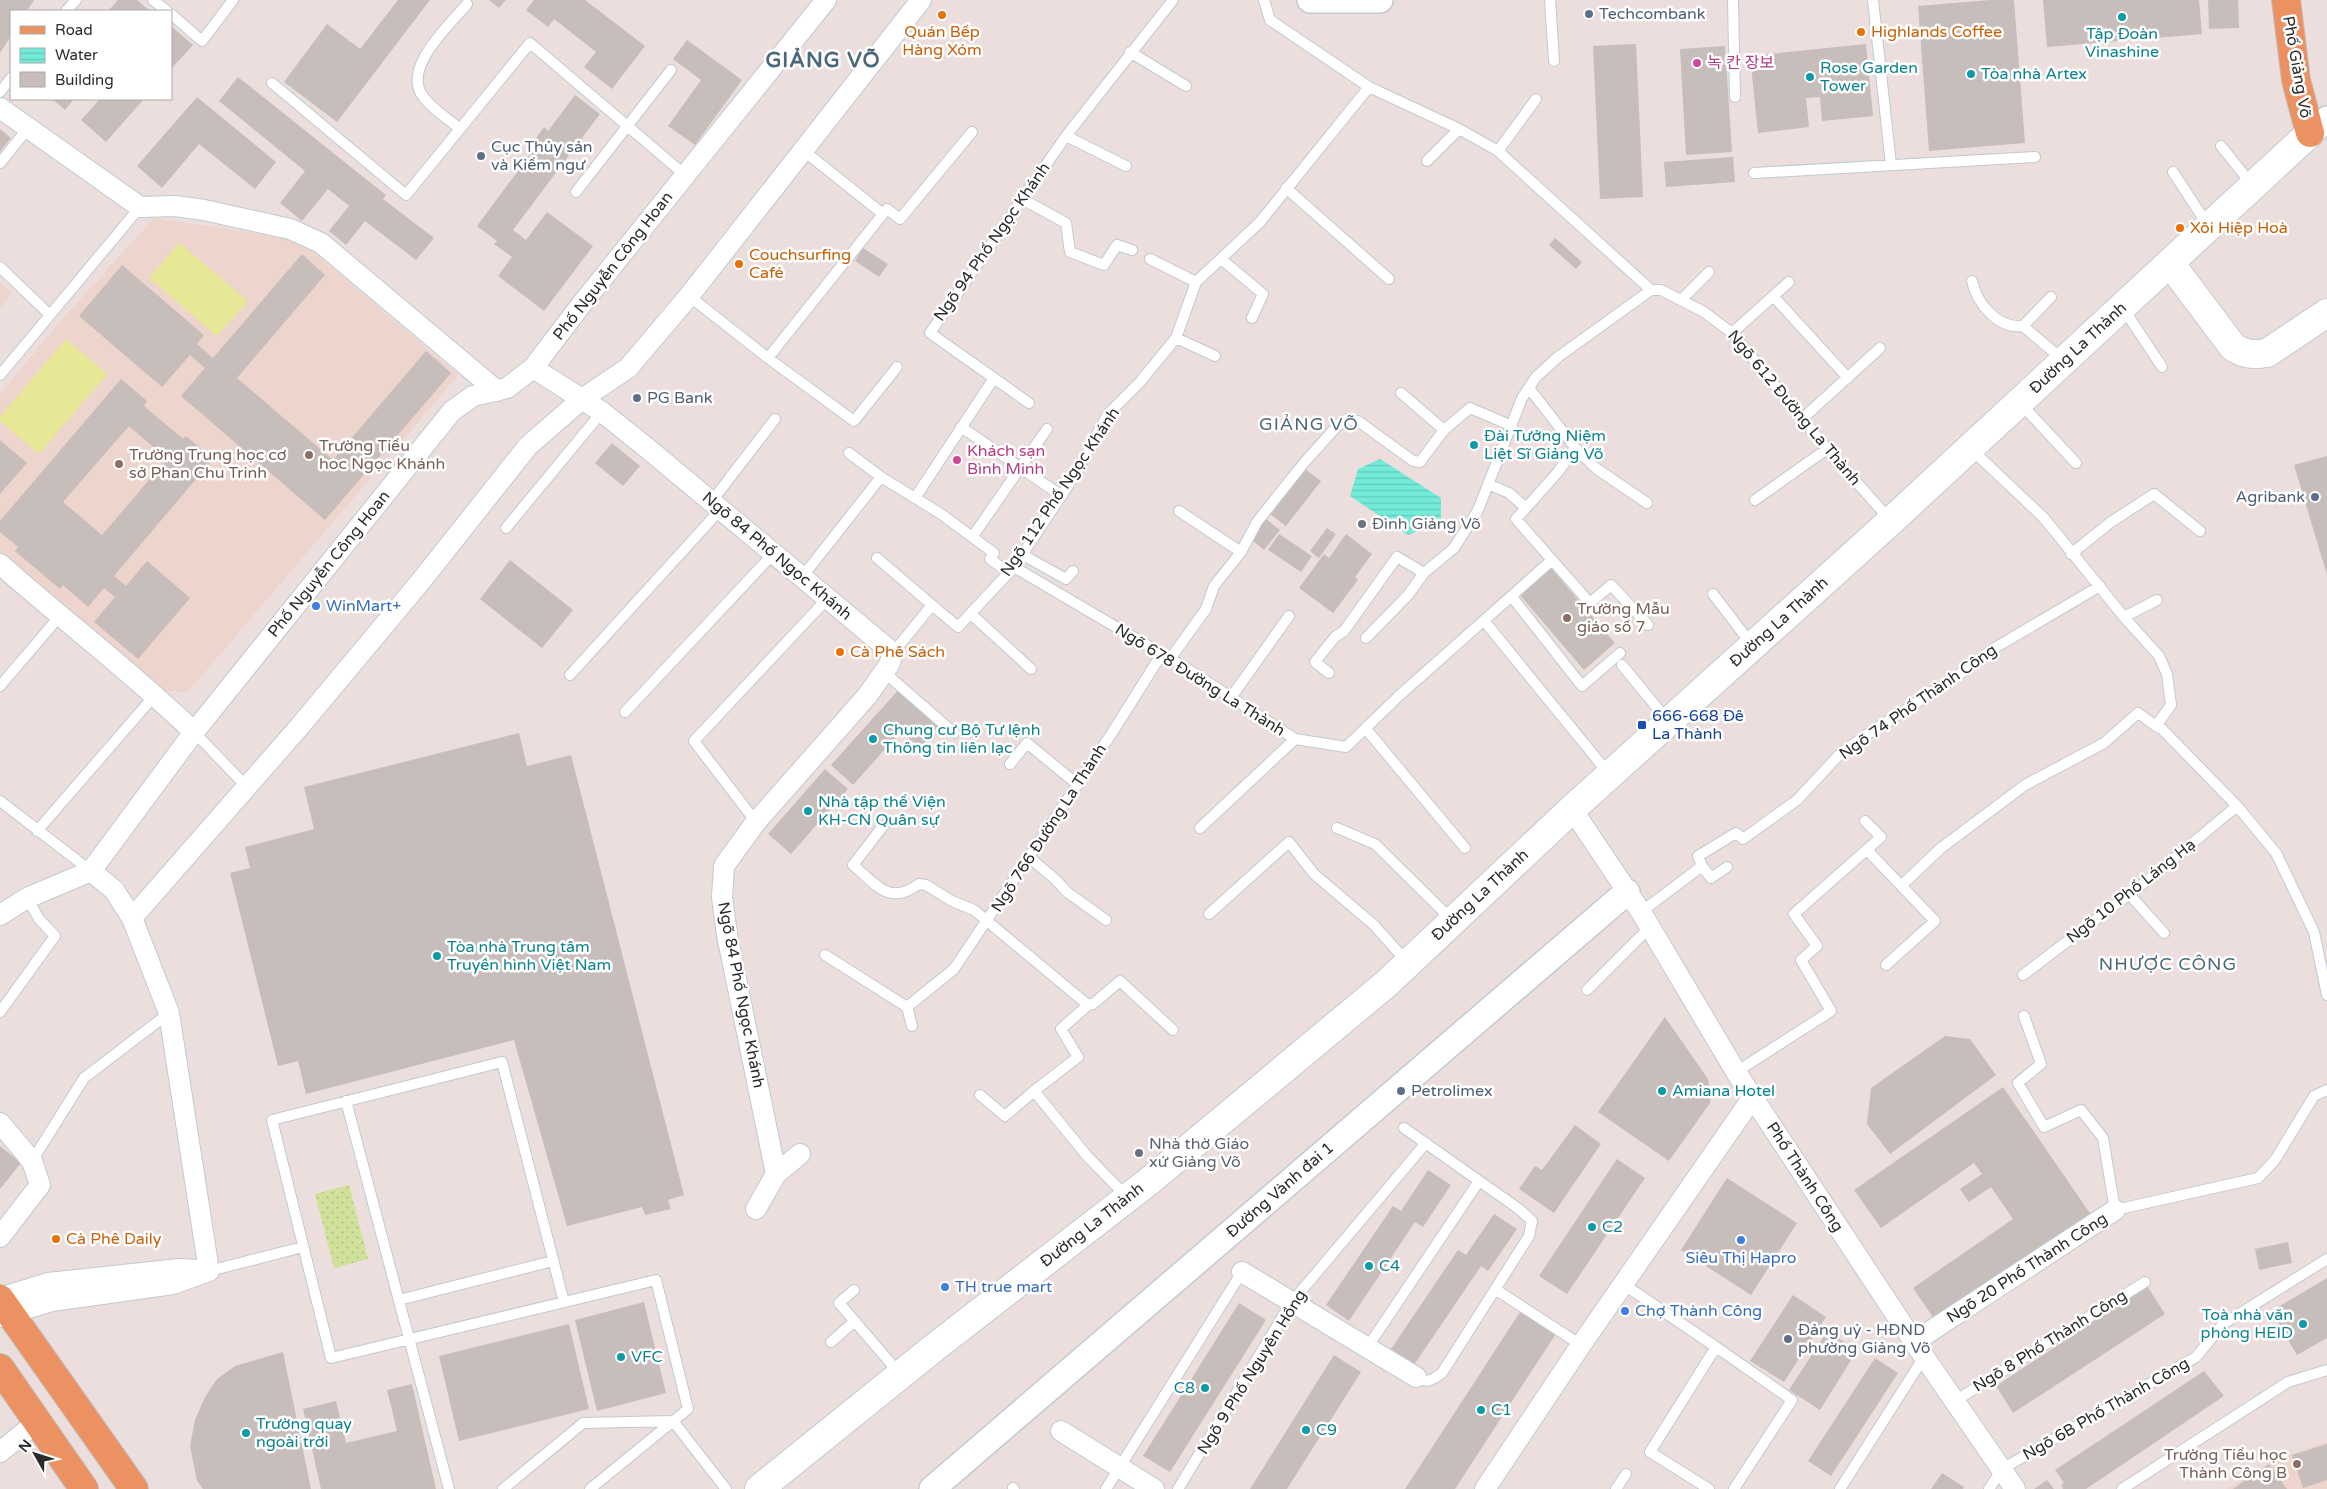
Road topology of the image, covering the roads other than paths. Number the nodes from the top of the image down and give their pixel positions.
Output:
1 (76, 0) edge
2 (153, 0) edge
3 (233, 0) edge
4 (826, 0) edge
5 (921, 0) edge
6 (1173, 0) edge
7 (1264, 0) edge
8 (1310, 0) edge
9 (1380, 0) edge
10 (1550, 0) edge
11 (1733, 0) edge
12 (1873, 0) edge
13 (2286, 0) edge
14 (467, 4) dead end
15 (67, 10) edge
16 (166, 10) edge
17 (172, 15) edge
18 (1130, 52) junction
19 (1554, 61) dead end
20 (671, 70) dead end
21 (10, 79) edge
22 (272, 83) dead end
23 (1186, 86) dead end
24 (1370, 87) junction
25 (0, 92) edge
26 (1735, 97) dead end
27 (1536, 99) dead end
28 (0, 108) edge
29 (2318, 126) edge
30 (29, 127) junction
31 (627, 127) junction
32 (460, 129) junction
33 (1459, 129) junction
34 (972, 132) dead end
35 (1066, 136) junction
36 (2221, 146) dead end
37 (804, 151) junction
38 (1498, 151) junction
39 (2035, 157) dead end
40 (1427, 161) dead end
41 (0, 163) edge
42 (1891, 165) junction
43 (1126, 166) dead end
44 (1754, 172) dead end
45 (2173, 172) dead end
46 (685, 175) junction
47 (2254, 186) junction
48 (1286, 188) junction
49 (576, 192) dead end
50 (1022, 199) junction
51 (140, 207) junction
52 (883, 214) junction
53 (2209, 228) junction
54 (1132, 250) dead end
55 (1150, 258) dead end
56 (1221, 259) junction
57 (2170, 263) junction
58 (0, 267) edge
59 (1709, 272) dead end
60 (1389, 279) dead end
61 (1972, 281) dead end
62 (1196, 282) junction
63 (1789, 282) dead end
64 (1651, 290) junction
65 (689, 296) junction
66 (1774, 296) junction
67 (2050, 297) dead end
68 (1680, 300) junction
69 (2123, 307) junction
70 (2327, 313) edge
71 (50, 315) junction
72 (1252, 318) dead end
73 (2023, 326) junction
74 (1732, 333) junction
75 (1176, 338) junction
76 (1880, 348) dead end
77 (1215, 356) dead end
78 (768, 358) junction
79 (2064, 361) junction
80 (897, 367) dead end
81 (533, 368) junction
82 (2162, 368) dead end
83 (0, 375) edge
84 (994, 378) junction
85 (1848, 378) junction
86 (1529, 388) junction
87 (497, 391) junction
88 (1401, 393) dead end
89 (582, 399) junction
90 (2020, 402) junction
91 (1030, 403) dead end
92 (602, 412) junction
93 (775, 419) dead end
94 (1802, 419) junction
95 (1512, 426) junction
96 (961, 427) junction
97 (1047, 429) dead end
98 (1444, 430) junction
99 (1574, 448) junction
100 (1970, 448) junction
101 (1827, 449) junction
102 (849, 453) dead end
103 (2076, 463) dead end
104 (1021, 469) junction
105 (881, 477) junction
106 (1488, 484) junction
107 (1062, 496) junction
108 (915, 498) junction
109 (1755, 500) dead end
110 (1646, 504) dead end
111 (716, 505) junction
112 (1526, 508) junction
113 (1179, 511) dead end
114 (1891, 521) junction
115 (506, 528) dead end
116 (2200, 531) dead end
117 (973, 536) junction
118 (1241, 552) junction
119 (774, 553) junction
120 (2071, 554) junction
121 (1023, 555) junction
122 (877, 558) dead end
123 (1552, 560) junction
124 (0, 564) edge
125 (1012, 570) junction
126 (1073, 571) dead end
127 (1424, 573) junction
128 (803, 576) junction
129 (2100, 586) junction
130 (1713, 594) dead end
131 (1512, 597) junction
132 (827, 599) junction
133 (2157, 600) dead end
134 (932, 606) junction
135 (971, 614) junction
136 (59, 616) junction
137 (1289, 616) dead end
138 (2124, 617) junction
139 (1485, 622) junction
140 (1648, 626) dead end
141 (1366, 638) dead end
142 (1752, 646) junction
143 (892, 653) junction
144 (1620, 653) dead end
145 (1165, 657) junction
146 (1622, 666) dead end
147 (1030, 668) dead end
148 (884, 672) junction
149 (1329, 674) dead end
150 (570, 676) dead end
151 (0, 686) edge
152 (155, 695) junction
153 (1232, 696) junction
154 (625, 712) dead end
155 (1668, 722) junction
156 (2156, 726) junction
157 (1366, 729) junction
158 (194, 732) junction
159 (954, 733) dead end
160 (1295, 740) junction
161 (1010, 764) dead end
162 (1610, 774) junction
163 (1078, 785) junction
164 (247, 787) junction
165 (0, 801) edge
166 (2238, 806) junction
167 (1572, 809) junction
168 (1865, 821) dead end
169 (756, 822) junction
170 (883, 826) dead end
171 (1200, 828) dead end
172 (1337, 828) dead end
173 (37, 831) junction
174 (1465, 848) dead end
175 (1867, 850) junction
176 (1030, 858) junction
177 (1702, 866) junction
178 (1726, 867) dead end
179 (91, 870) junction
180 (1902, 885) junction
181 (1627, 892) junction
182 (2129, 894) junction
183 (27, 898) junction
184 (1209, 914) dead end
185 (0, 916) edge
186 (132, 918) junction
187 (988, 920) junction
188 (1106, 920) dead end
189 (1645, 920) junction
190 (1452, 921) junction
191 (2164, 933) dead end
192 (825, 955) dead end
193 (1408, 963) junction
194 (1886, 965) dead end
195 (2023, 975) dead end
196 (1587, 990) dead end
197 (2327, 995) edge
198 (1088, 1005) junction
199 (907, 1007) junction
200 (0, 1012) edge
201 (169, 1013) junction
202 (2024, 1016) dead end
203 (912, 1026) dead end
204 (1173, 1030) dead end
205 (1736, 1072) junction
206 (2327, 1090) edge
207 (1034, 1091) junction
208 (980, 1095) dead end
209 (1753, 1097) junction
210 (346, 1102) junction
211 (0, 1123) edge
212 (1404, 1128) dead end
213 (1426, 1143) junction
214 (800, 1154) dead end
215 (32, 1162) junction
216 (776, 1174) junction
217 (1480, 1181) junction
218 (1127, 1198) junction
219 (756, 1209) dead end
220 (2115, 1210) junction
221 (0, 1237) edge
222 (304, 1247) junction
223 (2327, 1259) edge
224 (553, 1261) junction
225 (209, 1271) junction
226 (1242, 1272) joint
227 (2145, 1282) dead end
228 (1623, 1284) junction
229 (1495, 1289) junction
230 (854, 1290) dead end
231 (399, 1300) junction
232 (564, 1302) junction
233 (1292, 1303) junction
234 (3, 1307) edge
235 (855, 1321) junction
236 (409, 1339) junction
237 (831, 1342) dead end
238 (1581, 1346) junction
239 (1716, 1347) junction
240 (1367, 1348) junction
241 (1919, 1350) junction
242 (0, 1368) edge
243 (2327, 1370) edge
244 (901, 1375) junction
245 (1416, 1377) joint
246 (1955, 1401) junction
247 (674, 1421) junction
248 (36, 1422) junction
249 (1061, 1431) dead end
250 (0, 1452) edge
251 (1119, 1469) junction
252 (2002, 1469) junction
253 (1626, 1474) dead end
254 (84, 1489) edge
255 (134, 1489) edge
256 (449, 1489) edge
257 (503, 1489) edge
258 (590, 1489) edge
259 (726, 1489) edge
260 (759, 1489) edge
261 (932, 1489) edge
262 (1106, 1489) edge
263 (1154, 1489) edge
264 (1178, 1489) edge
265 (1485, 1489) edge
266 (1616, 1489) edge
267 (1709, 1489) edge
268 (1734, 1489) edge
269 (1840, 1489) edge
270 (1989, 1489) edge
271 (2015, 1489) edge
272 (2122, 1489) edge

1 - 15 lane
2 - 16 lane
3 - 17 lane
4 - 46 street, Phố Nguyễn Công Hoan
5 - 37 street
6 - 18 lane, Ngõ 94 Phố Ngọc Khánh
7 - 24 lane
8 - 9 street
10 - 19 lane
11 - 26 lane
12 - 42 lane
13 - 29 main road, Phố Giảng Võ
14 - 32 lane
18 - 23 lane
18 - 35 lane, Ngõ 94 Phố Ngọc Khánh
20 - 31 lane
21 - 25 lane
22 - 32 lane
24 - 33 lane
24 - 48 lane, Ngõ 112 Phố Ngọc Khánh
27 - 38 lane
28 - 30 street
29 - 47 main road, Đường La Thành
30 - 41 lane
30 - 51 street
31 - 32 lane
31 - 46 lane
31 - 49 lane
33 - 38 lane
33 - 40 lane
34 - 52 lane
35 - 43 lane
35 - 50 lane, Ngõ 94 Phố Ngọc Khánh
36 - 47 lane
37 - 52 lane
37 - 65 street
38 - 64 lane
39 - 42 lane
42 - 44 lane
45 - 53 lane
46 - 81 street, Phố Nguyễn Công Hoan
47 - 53 main road, Đường La Thành
48 - 56 lane, Ngõ 112 Phố Ngọc Khánh
48 - 60 lane
50 - 54 lane
50 - 84 lane, Ngõ 94 Phố Ngọc Khánh
51 - 71 lane
51 - 87 street
52 - 78 lane
53 - 57 main road, Đường La Thành
55 - 62 lane
56 - 62 lane, Ngõ 112 Phố Ngọc Khánh
56 - 72 lane
57 - 69 main road, Đường La Thành
57 - 70 main road
58 - 71 lane
59 - 68 lane
61 - 73 lane
62 - 75 lane, Ngõ 112 Phố Ngọc Khánh
63 - 66 lane
64 - 68 lane, Ngõ 612 Đường La Thành
64 - 86 lane
65 - 78 lane
65 - 89 street
66 - 74 lane
66 - 85 lane
67 - 73 lane
68 - 74 lane, Ngõ 612 Đường La Thành
69 - 79 main road, Đường La Thành
69 - 82 lane
71 - 83 lane
73 - 79 lane
74 - 94 lane, Ngõ 612 Đường La Thành
75 - 77 lane
75 - 107 lane, Ngõ 112 Phố Ngọc Khánh
76 - 85 lane
78 - 80 lane
79 - 90 main road, Đường La Thành
81 - 87 street, Phố Nguyễn Công Hoan
81 - 89 street, Ngõ 84 Phố Ngọc Khánh
84 - 91 lane
84 - 96 lane
85 - 94 lane
86 - 95 lane
86 - 99 lane
87 - 158 street, Phố Nguyễn Công Hoan
88 - 98 lane
89 - 92 street, Ngõ 84 Phố Ngọc Khánh
89 - 164 street
90 - 100 main road, Đường La Thành
90 - 103 lane
92 - 111 street, Ngõ 84 Phố Ngọc Khánh
92 - 115 lane
93 - 111 lane
94 - 101 lane, Ngõ 612 Đường La Thành
95 - 98 lane
95 - 106 lane
96 - 104 lane
96 - 108 lane
97 - 104 lane
98 - 118 lane
99 - 110 lane
99 - 112 lane
100 - 114 main road, Đường La Thành
100 - 120 lane
101 - 109 lane
101 - 114 lane, Ngõ 612 Đường La Thành
102 - 105 lane
104 - 107 lane
104 - 117 lane
105 - 108 lane
105 - 128 lane
106 - 112 lane
106 - 127 lane
107 - 121 lane, Ngõ 112 Phố Ngọc Khánh
108 - 117 lane
111 - 119 street, Ngõ 84 Phố Ngọc Khánh
111 - 150 lane
112 - 123 lane
113 - 118 lane
114 - 142 main road, Đường La Thành
116 - 120 lane
117 - 125 lane, Ngõ 678 Đường La Thành
118 - 145 lane
119 - 128 street, Ngõ 84 Phố Ngọc Khánh
119 - 154 lane
120 - 129 lane
121 - 125 lane, Ngõ 112 Phố Ngọc Khánh
121 - 126 lane
122 - 134 lane
123 - 131 lane, Ngõ 678 Đường La Thành
123 - 140 lane
124 - 136 street
125 - 135 lane, Ngõ 112 Phố Ngọc Khánh
125 - 145 lane, Ngõ 678 Đường La Thành
127 - 141 lane
127 - 149 lane
128 - 132 street, Ngõ 84 Phố Ngọc Khánh
129 - 138 lane
129 - 177 lane, Ngõ 74 Phố Thành Công
130 - 142 lane
131 - 139 lane, Ngõ 678 Đường La Thành
131 - 144 lane
132 - 143 street, Ngõ 84 Phố Ngọc Khánh
132 - 169 lane
133 - 138 lane
134 - 135 lane, Ngõ 112 Phố Ngọc Khánh
134 - 143 lane
135 - 147 lane
136 - 151 lane
136 - 152 street
137 - 153 lane
138 - 156 lane
139 - 157 lane, Ngõ 678 Đường La Thành
139 - 162 lane
142 - 155 main road, Đường La Thành
143 - 148 street, Ngõ 84 Phố Ngọc Khánh
145 - 153 lane, Ngõ 678 Đường La Thành
145 - 163 lane, Ngõ 766 Đường La Thành
146 - 155 lane
148 - 159 lane
148 - 169 street, Ngõ 84 Phố Ngọc Khánh
152 - 158 street
152 - 173 lane
153 - 160 lane, Ngõ 678 Đường La Thành
155 - 162 main road, Đường La Thành
156 - 166 lane
156 - 180 lane
157 - 160 lane, Ngõ 678 Đường La Thành
157 - 174 lane
158 - 164 lane
158 - 179 street, Phố Nguyễn Công Hoan
160 - 171 lane
161 - 163 lane
162 - 167 main road, Đường La Thành
163 - 176 lane, Ngõ 766 Đường La Thành
164 - 186 street
165 - 173 lane
166 - 182 lane, Ngõ 10 Phố Láng Hạ
166 - 197 lane
167 - 181 street, Phố Thành Công
167 - 190 main road, Đường La Thành
168 - 175 lane
169 - 216 street, Ngõ 84 Phố Ngọc Khánh
170 - 187 lane
172 - 190 lane
173 - 179 lane
175 - 180 lane
175 - 205 lane
176 - 187 lane, Ngõ 766 Đường La Thành
176 - 188 lane
177 - 178 lane
177 - 189 lane, Ngõ 74 Phố Thành Công
179 - 183 street, Phố Nguyễn Công Hoan
179 - 186 street
180 - 194 lane
181 - 189 street, Phố Thành Công
181 - 261 street, Đường Vành đai 1
182 - 191 lane
182 - 195 lane, Ngõ 10 Phố Láng Hạ
183 - 185 street, Phố Nguyễn Công Hoan
183 - 200 lane
184 - 193 lane
186 - 201 street
187 - 198 lane, Ngõ 766 Đường La Thành
187 - 199 lane
189 - 196 lane, Ngõ 74 Phố Thành Công
189 - 205 street, Phố Thành Công
190 - 193 main road, Đường La Thành
192 - 199 lane
193 - 218 main road, Đường La Thành
198 - 204 lane
198 - 207 lane
199 - 203 lane
201 - 215 lane
201 - 225 street
202 - 220 lane
205 - 209 street, Phố Thành Công
206 - 220 lane
207 - 208 lane
207 - 218 lane
209 - 228 street
209 - 241 street, Phố Thành Công
210 - 222 lane
210 - 224 lane
210 - 231 lane
211 - 215 street
212 - 213 lane
213 - 217 lane
213 - 233 lane, Ngõ 9 Phố Nguyên Hồng
214 - 216 street
215 - 221 street
216 - 219 street
217 - 229 lane
217 - 240 lane
218 - 244 main road, Đường La Thành
220 - 241 street, Ngõ 20 Phố Thành Công
222 - 225 lane
222 - 236 lane
223 - 252 lane, Ngõ 6B Phố Thành Công
224 - 231 lane
224 - 232 lane
225 - 234 street
226 - 233 street
226 - 251 lane
227 - 246 lane, Ngõ 8 Phố Thành Công
228 - 238 street
228 - 239 lane
229 - 238 lane
229 - 245 lane
230 - 235 lane
231 - 236 lane
232 - 236 lane
232 - 247 lane
233 - 240 street
233 - 264 lane, Ngõ 9 Phố Nguyên Hồng
234 - 255 main road
235 - 237 lane
235 - 244 lane
236 - 256 lane
238 - 265 street
239 - 267 lane
239 - 268 lane
240 - 245 street
241 - 246 street, Phố Thành Công
241 - 269 lane
242 - 248 main road
243 - 272 lane
244 - 260 main road, Đường La Thành
246 - 252 street, Phố Thành Công
247 - 257 lane
247 - 258 lane
247 - 259 lane
248 - 250 street
248 - 254 main road
249 - 251 street
251 - 262 lane
251 - 263 street
252 - 270 lane
252 - 271 street, Phố Thành Công
253 - 266 lane

